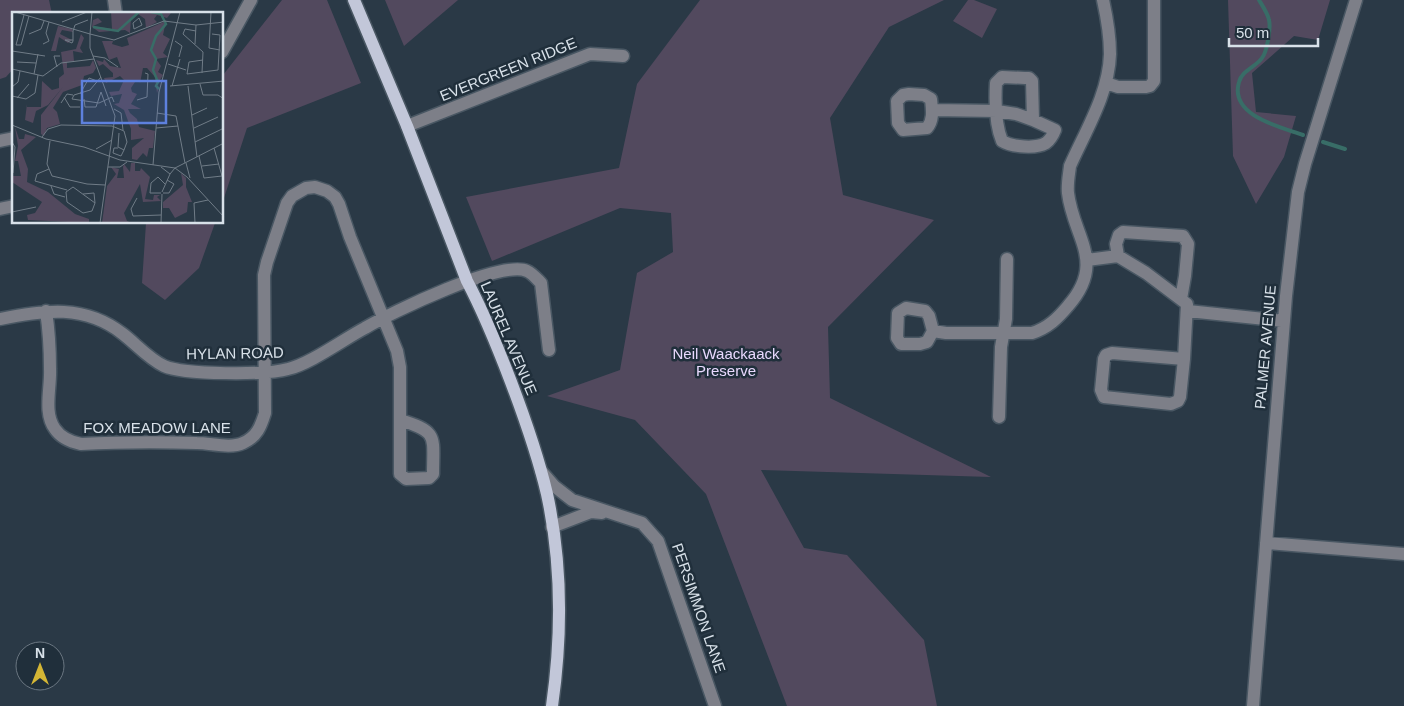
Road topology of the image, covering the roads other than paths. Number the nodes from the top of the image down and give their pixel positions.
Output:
1 (251, 0) edge
2 (354, 0) edge
3 (1104, 0) edge
4 (1154, 0) edge
5 (1356, 0) edge
6 (224, 48) edge
7 (623, 56) dead end
8 (1106, 83) junction
9 (932, 110) dead end
10 (997, 111) junction
11 (1033, 120) junction
12 (407, 126) junction
13 (1118, 256) junction
14 (1007, 259) dead end
15 (1087, 260) junction
16 (467, 281) junction
17 (1181, 299) junction
18 (46, 311) junction
19 (1188, 311) junction
20 (383, 318) junction
21 (0, 319) edge
22 (1284, 322) junction
23 (933, 331) junction
24 (1003, 334) junction
25 (549, 350) dead end
26 (1184, 359) junction
27 (265, 371) junction
28 (1000, 417) dead end
29 (400, 420) junction
30 (541, 471) junction
31 (616, 514) junction
32 (552, 527) junction
33 (1266, 543) junction
34 (1404, 554) edge
35 (552, 706) edge
36 (715, 706) edge
37 (1253, 706) edge

1 - 6 street
2 - 12 main road, LAUREL AVENUE
3 - 8 street
4 - 8 street
5 - 22 street, PALMER AVENUE
7 - 12 street, EVERGREEN RIDGE
8 - 15 street
9 - 10 street
10 - 11 street
10 - 11 street
10 - 11 street
12 - 16 main road, LAUREL AVENUE
13 - 15 street
13 - 17 street
13 - 17 street
14 - 24 street
15 - 24 street
16 - 20 street, HYLAN ROAD
16 - 25 street, HYLAN ROAD
16 - 30 main road, LAUREL AVENUE
17 - 19 street
18 - 21 street, HYLAN ROAD
18 - 27 street, HYLAN ROAD
18 - 27 street, FOX MEADOW LANE
19 - 22 street
19 - 26 street
20 - 27 street, HYLAN ROAD
20 - 27 street, FOX MEADOW LANE
20 - 29 street, FOX MEADOW LANE
22 - 33 street, PALMER AVENUE
23 - 23 street
23 - 24 street
24 - 28 street
26 - 26 street
29 - 29 street, FOX MEADOW LANE
30 - 31 street, PERSIMMON LANE
30 - 32 main road, LAUREL AVENUE
31 - 32 street, PERSIMMON LANE
31 - 36 street, PERSIMMON LANE
32 - 35 main road, LAUREL AVENUE
33 - 34 street
33 - 37 street, PALMER AVENUE

